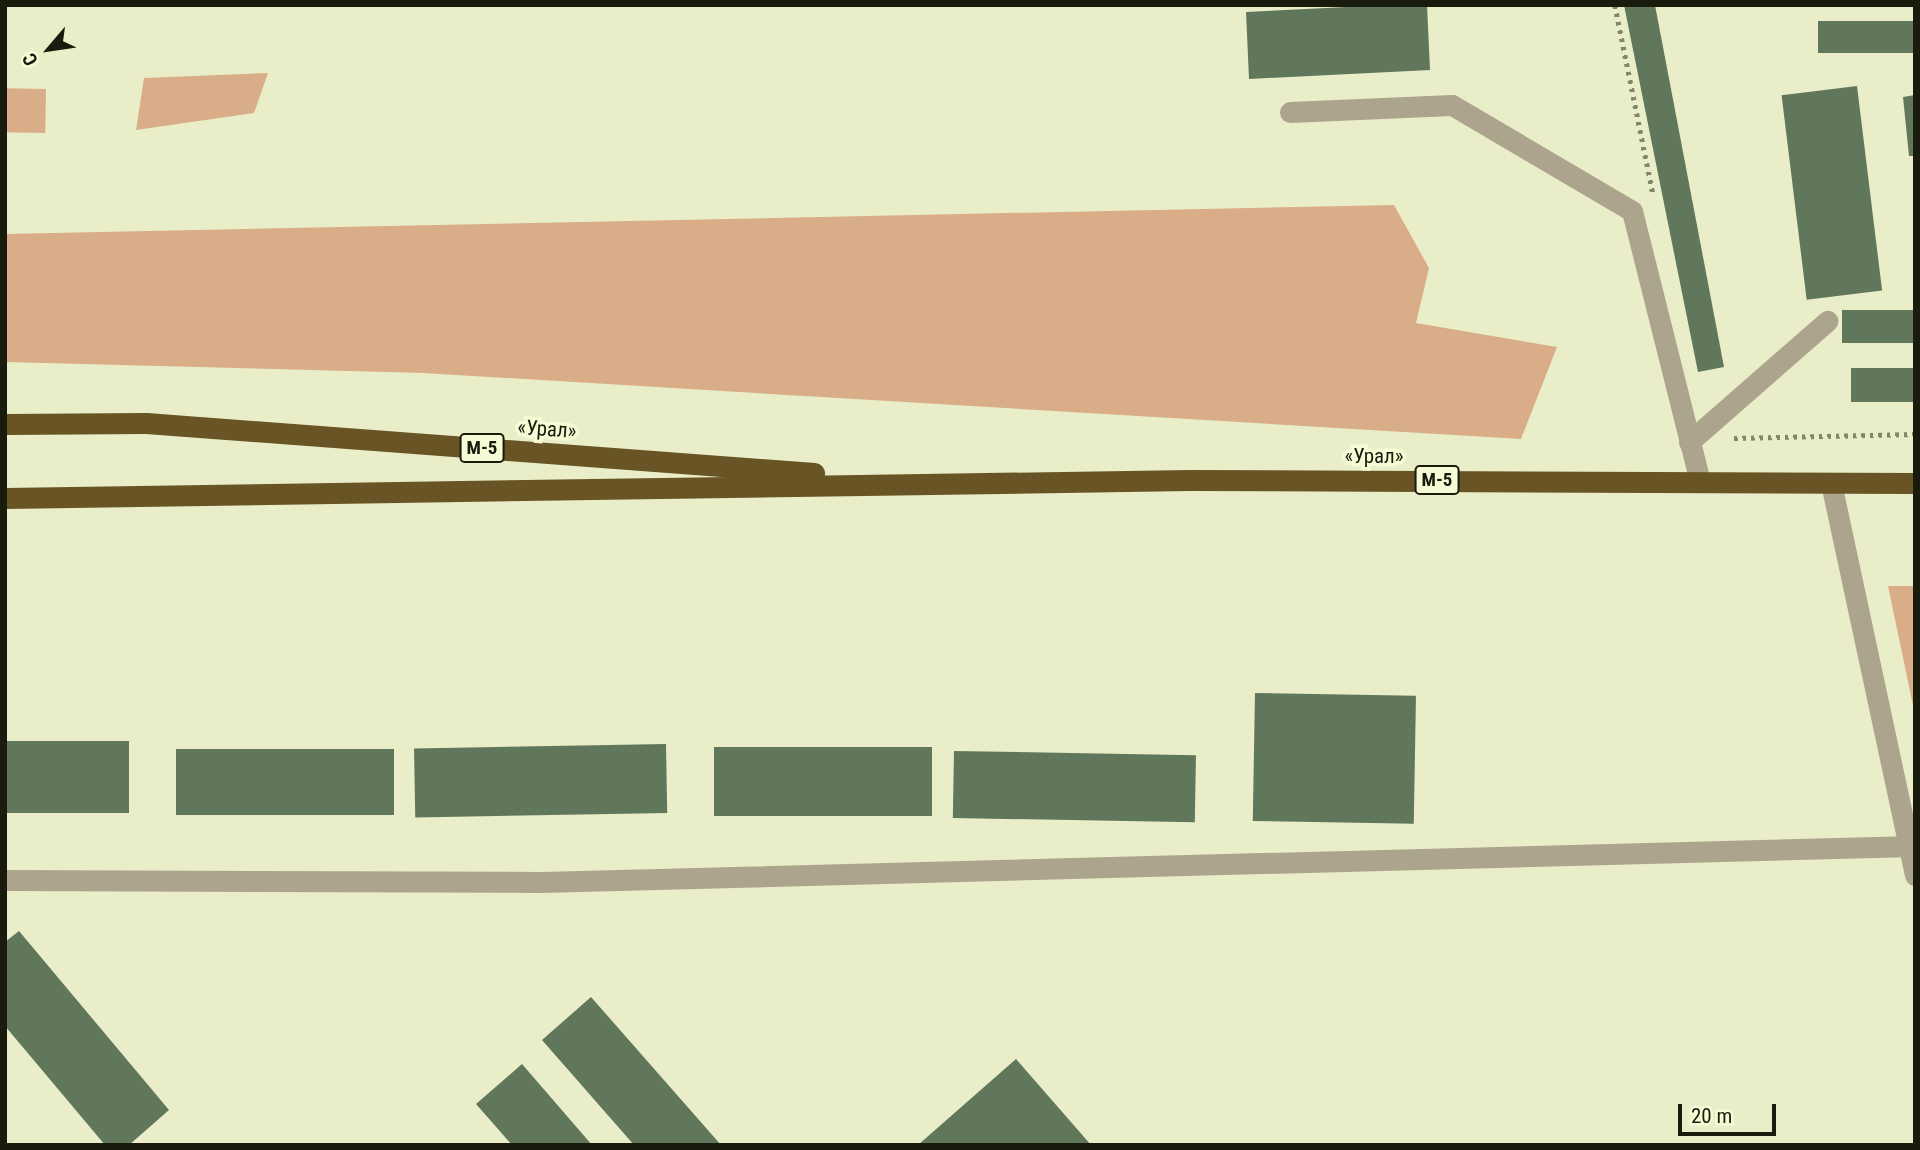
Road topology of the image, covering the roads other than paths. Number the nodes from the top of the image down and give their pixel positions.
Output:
1 (1290, 112) dead end
2 (1827, 321) dead end
3 (5, 424) edge
4 (1696, 437) junction
5 (1700, 481) junction
6 (1831, 483) junction
7 (1915, 483) edge
8 (959, 484) junction
9 (5, 498) edge
10 (1912, 847) edge
11 (1915, 875) edge
12 (5, 880) edge

1 - 4 street
2 - 4 street
3 - 8 highway, «Урал» / М-5
4 - 5 street
5 - 6 highway, «Урал» / М-5
5 - 8 highway, «Урал» / М-5
6 - 7 highway, «Урал» / М-5
6 - 10 street
8 - 9 highway, «Урал» / М-5
10 - 11 street
10 - 12 street

